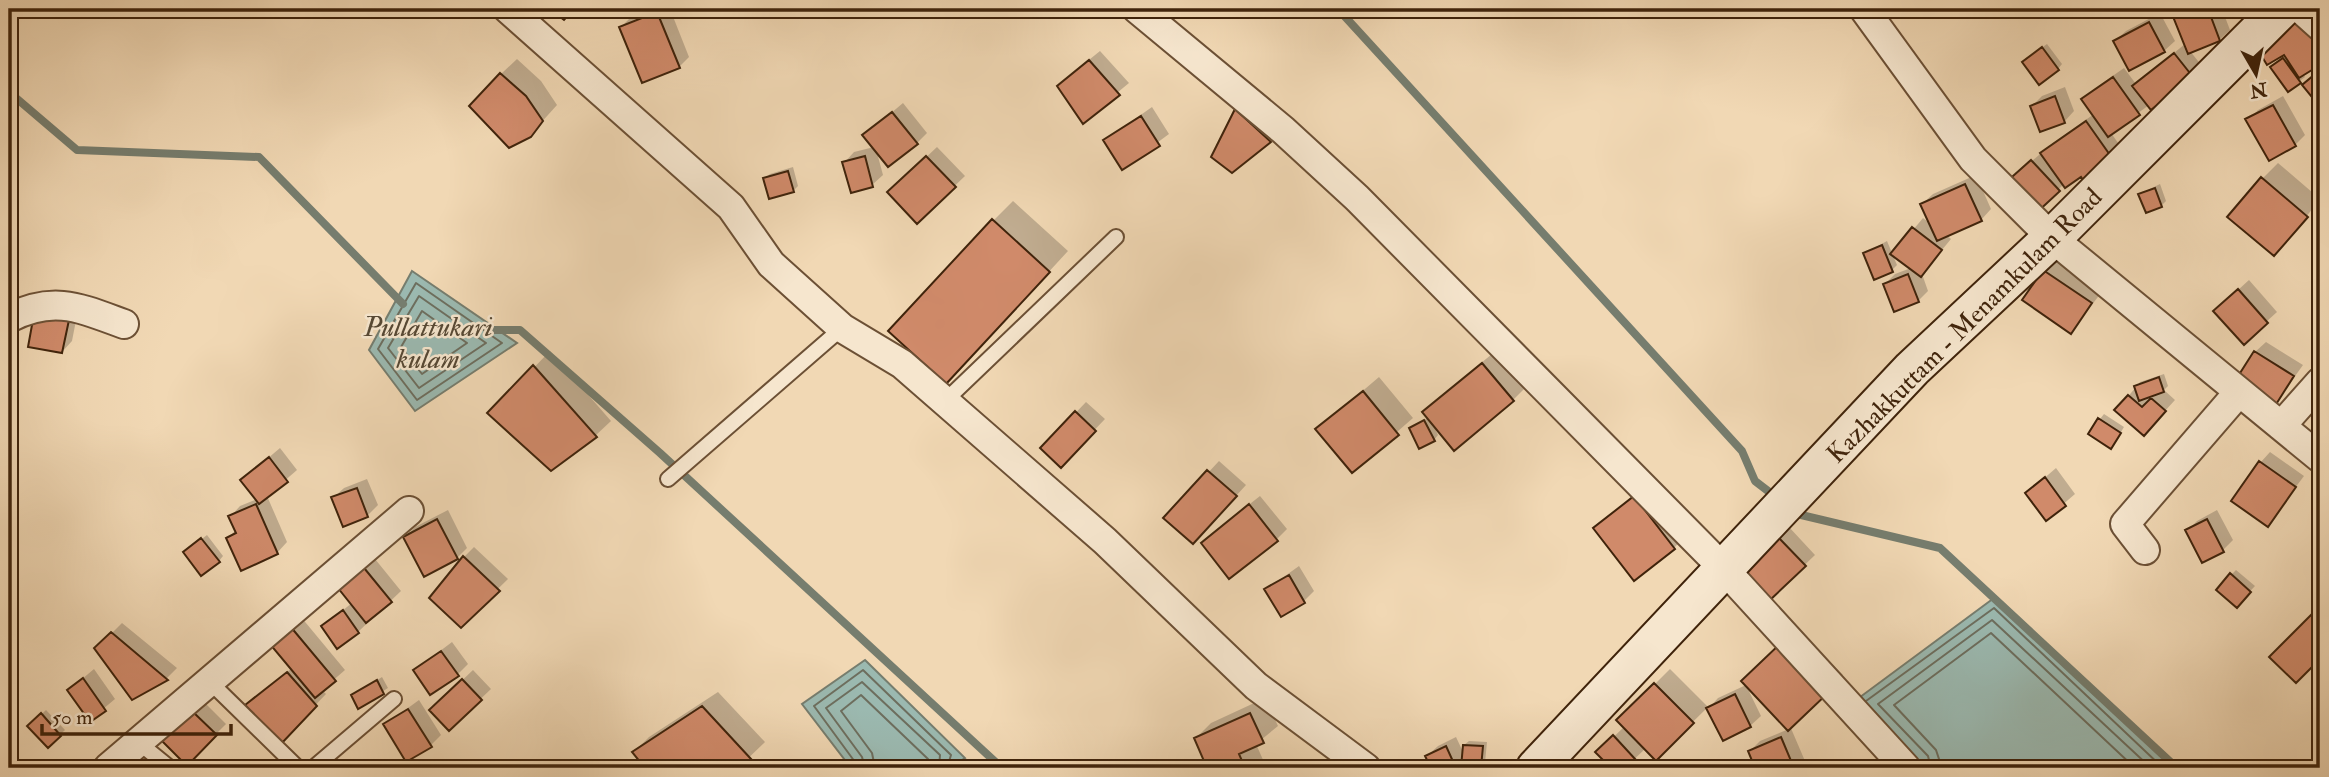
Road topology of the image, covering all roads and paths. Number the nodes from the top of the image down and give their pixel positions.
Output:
1 (508, 9) edge
2 (1137, 9) edge
3 (1864, 9) edge
4 (2281, 9) edge
5 (2301, 9) edge
6 (2320, 26) edge
7 (1116, 237) dead end
8 (2052, 238) junction
9 (9, 318) edge
10 (124, 324) dead end
11 (842, 328) junction
12 (2320, 382) edge
13 (2239, 392) junction
14 (945, 401) junction
15 (2281, 426) junction
16 (2320, 458) edge
17 (668, 479) dead end
18 (409, 511) dead end
19 (2145, 550) dead end
20 (1726, 570) junction
21 (209, 681) junction
22 (394, 699) dead end
23 (138, 742) junction
24 (108, 768) edge
25 (170, 768) edge
26 (298, 768) edge
27 (313, 768) edge
28 (1366, 768) edge
29 (1536, 768) edge
30 (1906, 768) edge

1 - 11 street
2 - 20 street
3 - 8 street
4 - 8 main road, Kazhakkuttam - Menamkulam Road
5 - 6 street
7 - 14 lane
8 - 13 street
8 - 20 main road, Kazhakkuttam - Menamkulam Road
9 - 10 street
11 - 14 street
11 - 17 lane
12 - 15 street
13 - 15 street
13 - 19 street
14 - 28 street
15 - 16 street
18 - 21 street
20 - 29 main road, Kazhakkuttam - Menamkulam Road
20 - 30 street
21 - 23 street
21 - 26 lane
22 - 27 lane
23 - 24 street
23 - 25 lane

